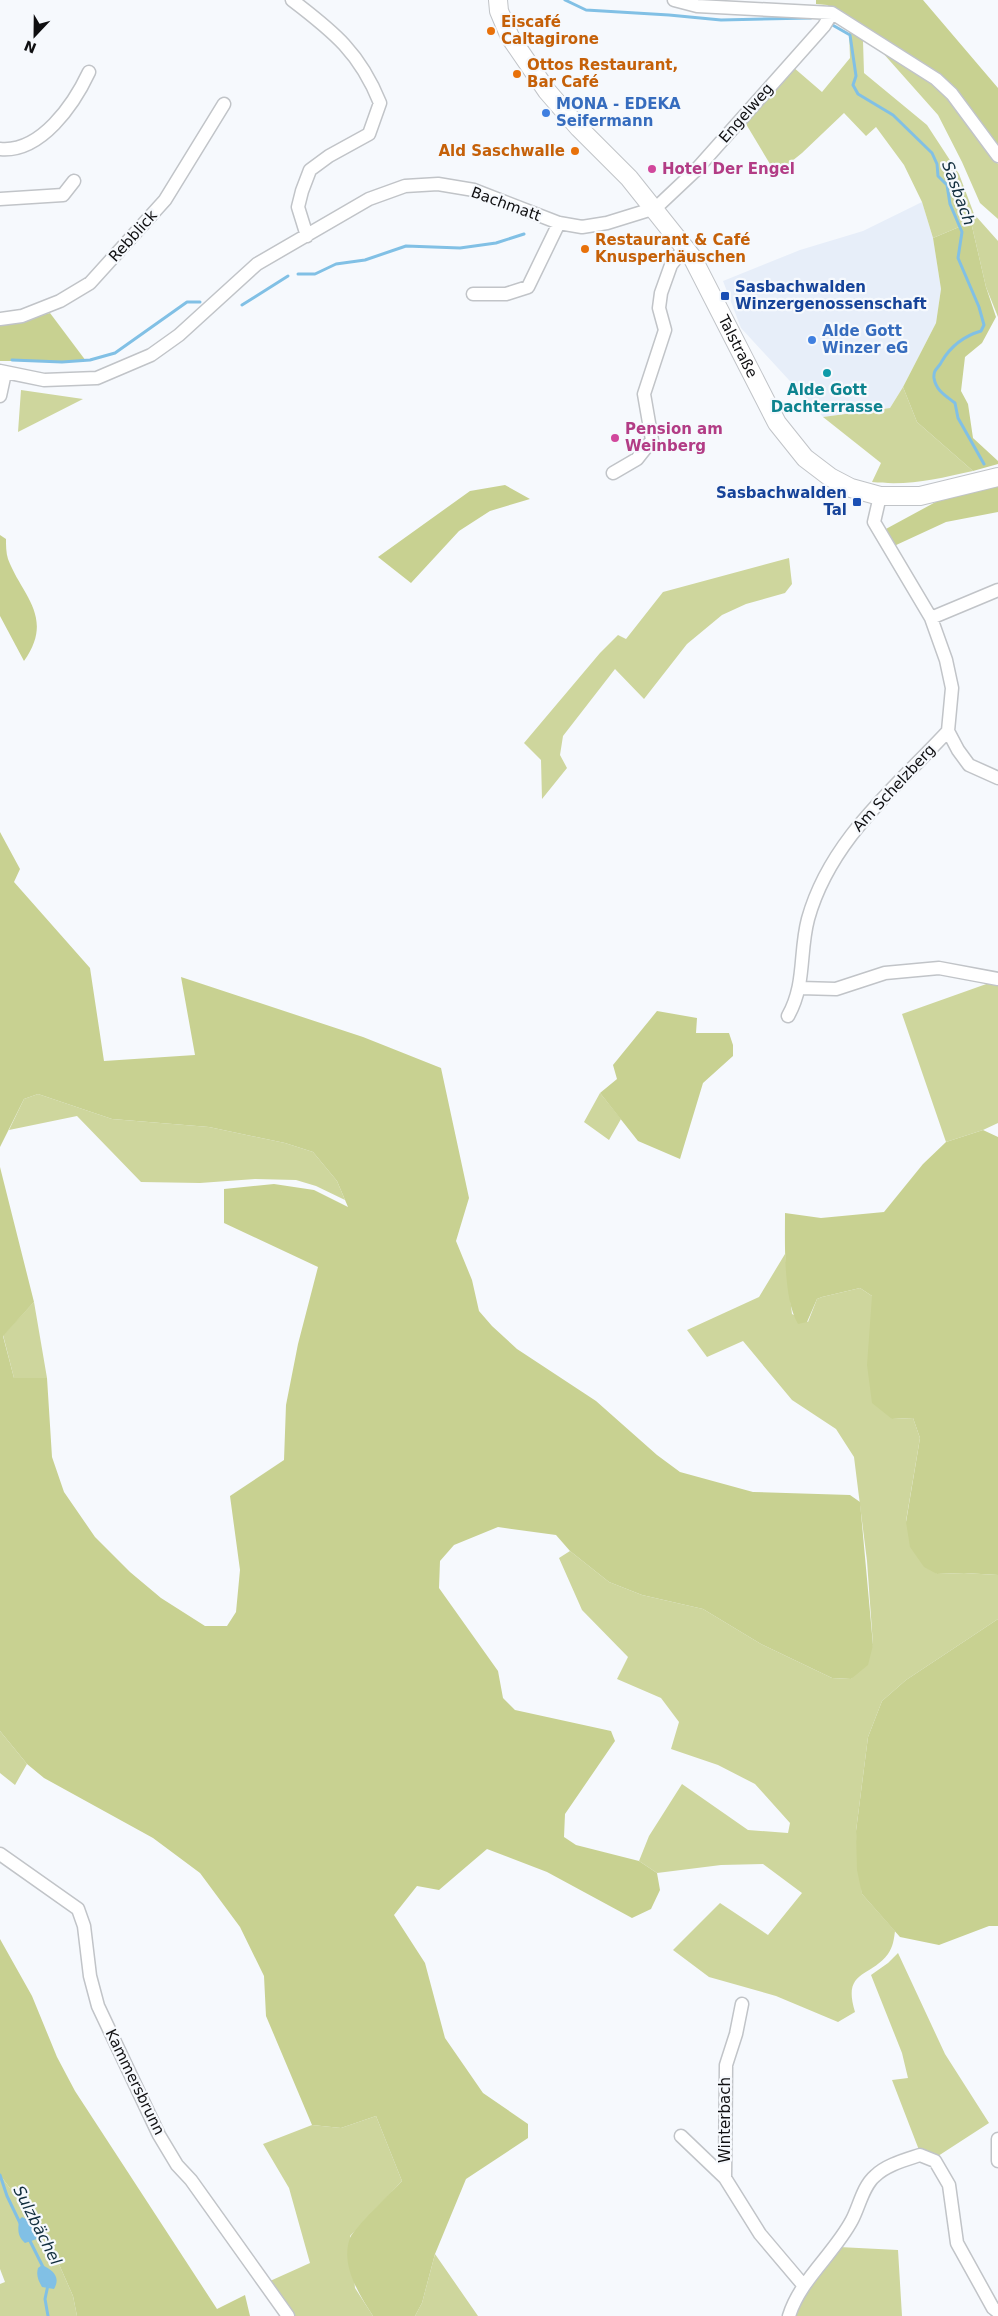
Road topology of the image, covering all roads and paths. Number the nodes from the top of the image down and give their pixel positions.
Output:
1 (292, 0) edge
2 (498, 0) edge
3 (674, 0) edge
4 (832, 12) junction
5 (89, 72) dead end
6 (224, 104) dead end
7 (0, 149) edge
8 (998, 156) edge
9 (74, 181) dead end
10 (0, 199) edge
11 (654, 208) junction
12 (559, 223) junction
13 (307, 236) junction
14 (685, 247) junction
15 (473, 294) dead end
16 (0, 319) edge
17 (2, 372) edge
18 (0, 396) edge
19 (613, 473) dead end
20 (998, 477) edge
21 (880, 496) junction
22 (998, 590) edge
23 (931, 618) junction
24 (948, 731) junction
25 (998, 778) edge
26 (998, 979) edge
27 (800, 988) junction
28 (788, 1016) dead end
29 (0, 1854) edge
30 (742, 2004) dead end
31 (681, 2136) dead end
32 (998, 2139) edge
33 (998, 2162) edge
34 (725, 2178) junction
35 (804, 2286) junction
36 (998, 2312) edge
37 (288, 2316) edge
38 (789, 2316) edge

1 - 13 street
2 - 11 main road, Talstraße
3 - 4 street
4 - 8 street
4 - 11 street, Engelweg
5 - 7 street
6 - 16 street, Rebblick
9 - 10 street
11 - 12 street, Bachmatt
11 - 14 main road, Talstraße
12 - 13 street, Bachmatt
12 - 15 street
13 - 17 street, Bachmatt
14 - 19 street
14 - 21 main road, Talstraße
17 - 18 street, Bachmatt
20 - 21 main road, Talstraße
21 - 23 street, Am Schelzberg
22 - 23 street
23 - 24 street, Am Schelzberg
24 - 25 street, Am Schelzberg
24 - 27 street, Am Schelzberg
26 - 27 street
27 - 28 street, Am Schelzberg
29 - 37 street, Kammersbrunn
30 - 34 street, Winterbach
31 - 34 street, Winterbach
32 - 33 street
34 - 35 street, Winterbach
35 - 36 street
35 - 38 street

